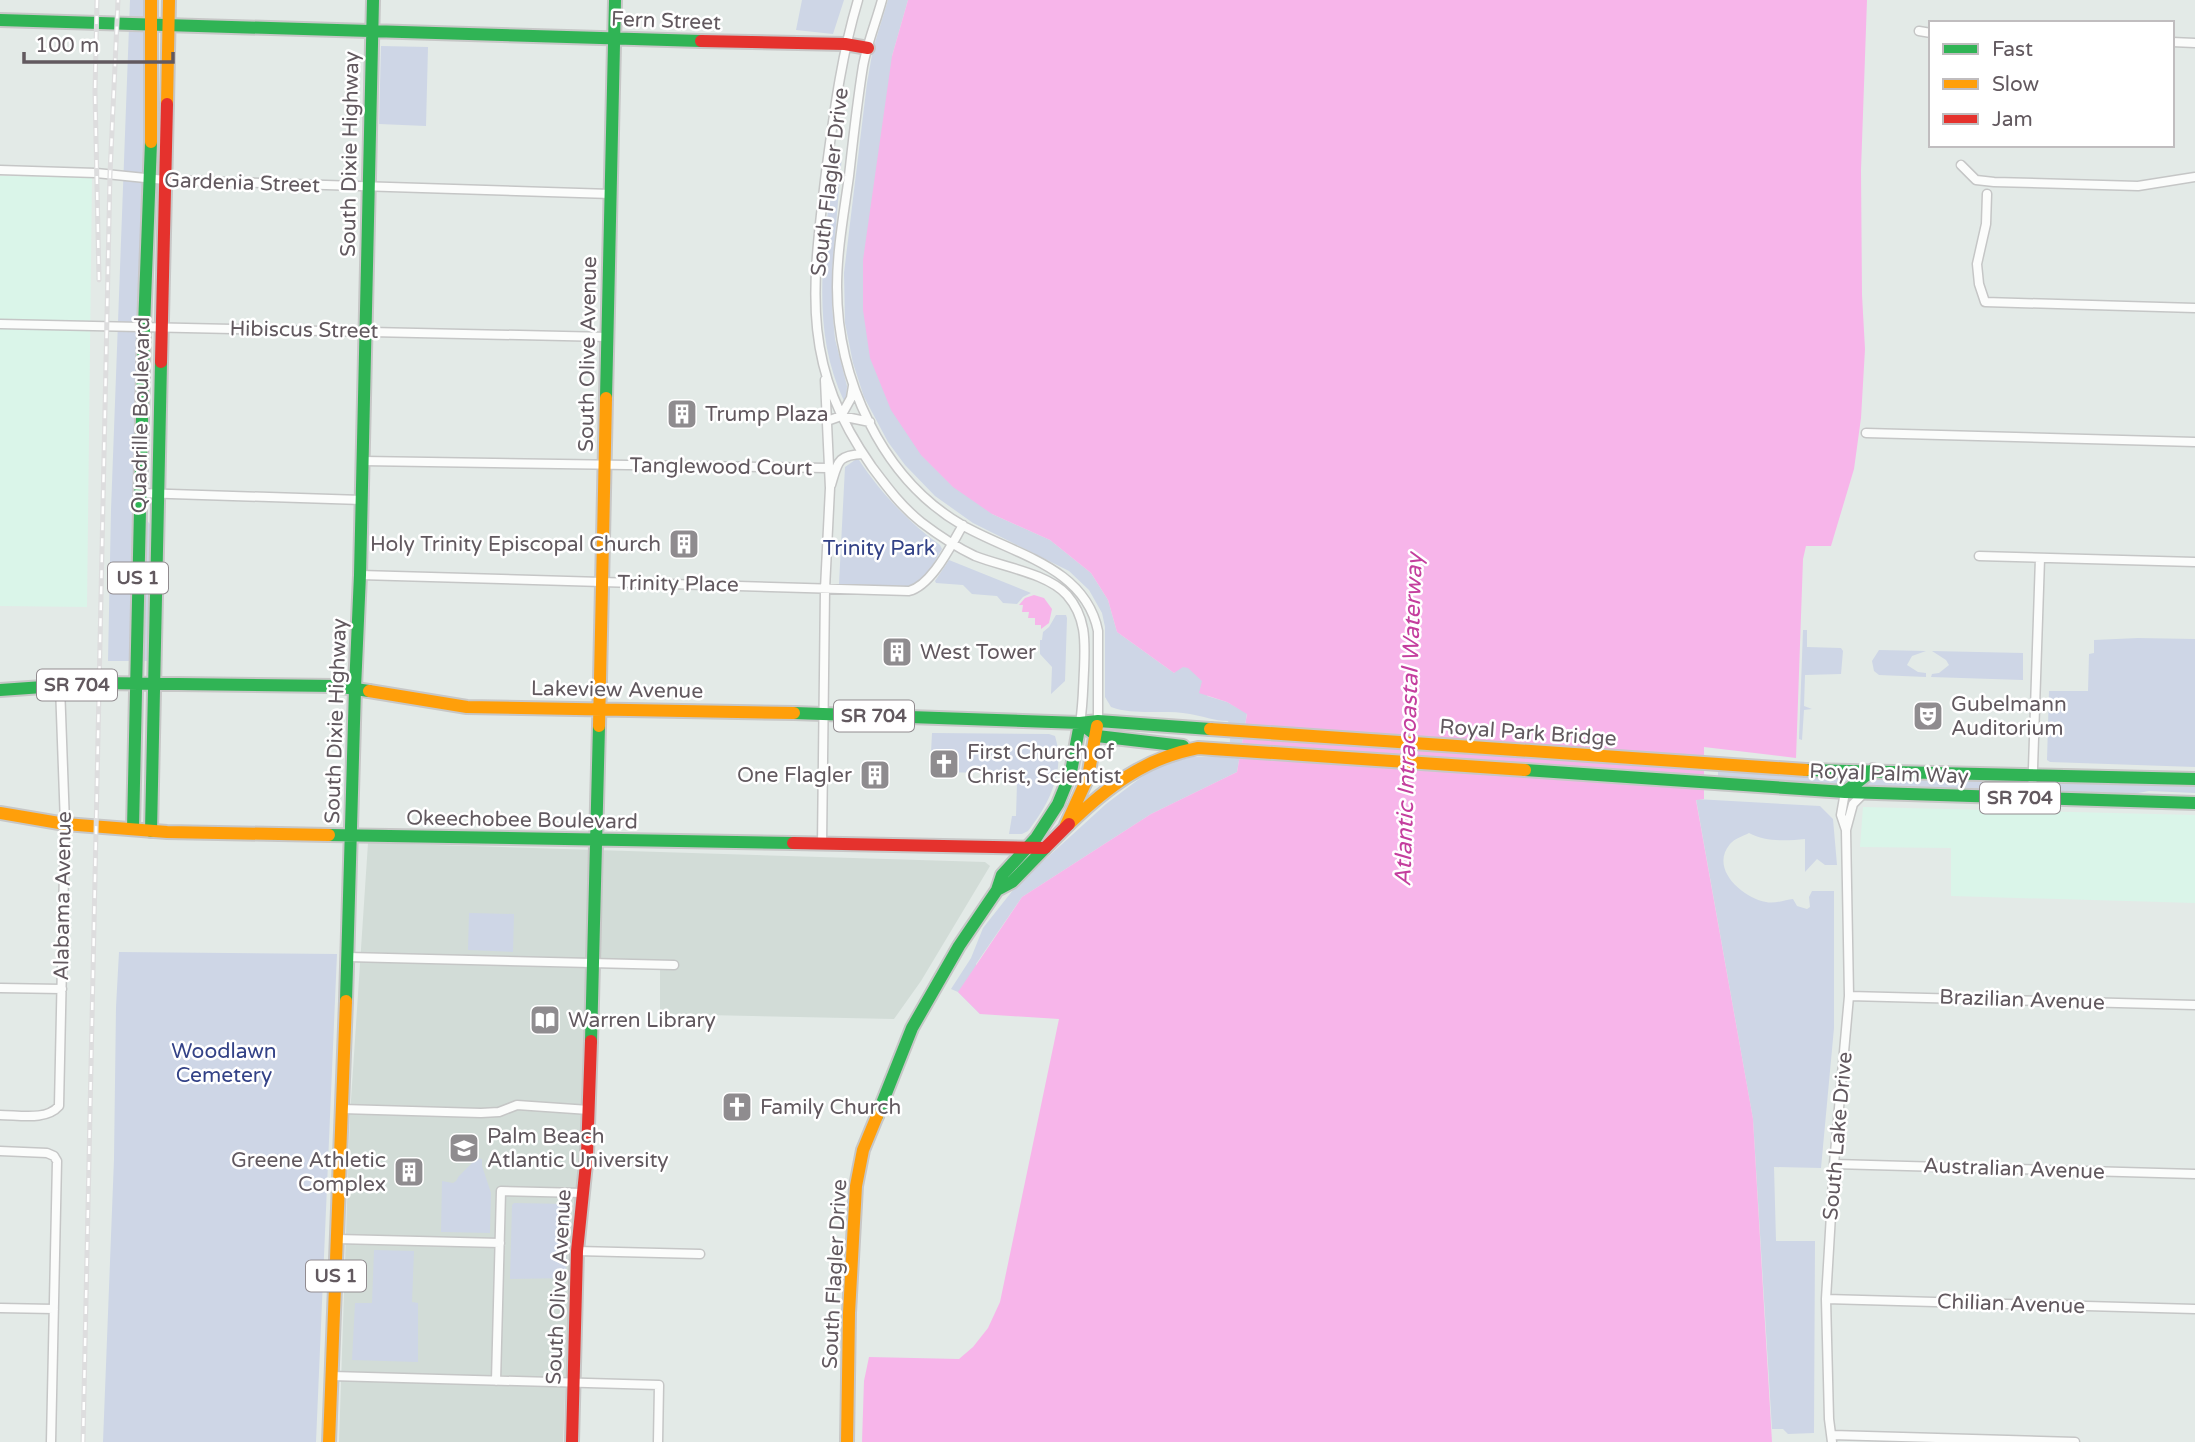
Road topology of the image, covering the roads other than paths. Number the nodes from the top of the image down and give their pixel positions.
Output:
1 (151, 0) edge
2 (169, 0) edge
3 (373, 0) edge
4 (615, 0) edge
5 (858, 0) edge
6 (882, 0) edge
7 (0, 20) edge
8 (151, 25) junction
9 (169, 26) junction
10 (372, 31) junction
11 (1919, 31) dead end
12 (1929, 33) edge
13 (614, 39) junction
14 (2174, 42) edge
15 (2195, 43) edge
16 (845, 44) junction
17 (868, 48) junction
18 (1961, 165) dead end
19 (0, 170) edge
20 (2195, 177) edge
21 (151, 180) junction
22 (165, 180) junction
23 (369, 187) junction
24 (611, 194) junction
25 (1987, 194) dead end
26 (2195, 308) edge
27 (0, 324) edge
28 (144, 327) junction
29 (162, 327) junction
30 (366, 332) junction
31 (608, 337) junction
32 (825, 375) junction
33 (853, 384) junction
34 (841, 415) junction
35 (827, 421) junction
36 (870, 422) junction
37 (1866, 433) dead end
38 (2195, 442) edge
39 (863, 454) junction
40 (363, 461) junction
41 (605, 466) junction
42 (827, 468) junction
43 (830, 488) junction
44 (140, 493) junction
45 (158, 494) junction
46 (362, 500) junction
47 (963, 525) junction
48 (951, 544) junction
49 (1979, 556) dead end
50 (2040, 558) junction
51 (2195, 562) edge
52 (360, 575) junction
53 (602, 582) junction
54 (825, 589) junction
55 (136, 683) junction
56 (154, 683) junction
57 (60, 685) junction
58 (355, 688) junction
59 (0, 691) edge
60 (600, 709) junction
61 (823, 714) junction
62 (1097, 722) junction
63 (1080, 723) junction
64 (1218, 730) joint
65 (1097, 736) junction
66 (1198, 748) junction
67 (1710, 765) joint
68 (1873, 770) junction
69 (2033, 774) junction
70 (2195, 779) edge
71 (1708, 783) joint
72 (1845, 792) junction
73 (1864, 793) junction
74 (2032, 798) junction
75 (2195, 803) edge
76 (0, 813) edge
77 (65, 824) junction
78 (1065, 828) junction
79 (133, 829) junction
80 (1846, 830) junction
81 (151, 831) junction
82 (352, 836) junction
83 (597, 841) junction
84 (822, 845) junction
85 (1026, 848) junction
86 (1045, 848) junction
87 (997, 890) junction
88 (348, 957) junction
89 (593, 963) junction
90 (674, 965) dead end
91 (0, 988) edge
92 (62, 989) junction
93 (1849, 996) junction
94 (2195, 1005) edge
95 (342, 1109) junction
96 (589, 1110) junction
97 (0, 1115) edge
98 (0, 1152) edge
99 (1833, 1164) junction
100 (2195, 1174) edge
101 (583, 1193) junction
102 (337, 1239) junction
103 (500, 1243) junction
104 (577, 1251) junction
105 (700, 1254) dead end
106 (1826, 1299) junction
107 (0, 1308) edge
108 (54, 1309) junction
109 (2195, 1309) edge
110 (332, 1376) junction
111 (496, 1381) junction
112 (573, 1383) junction
113 (1832, 1439) edge
114 (51, 1442) edge
115 (329, 1442) edge
116 (572, 1442) edge
117 (658, 1442) edge
118 (847, 1442) edge
119 (2075, 1442) edge

1 - 8 main road, Quadrille Boulevard / US 1
2 - 9 main road, Quadrille Boulevard / US 1
3 - 10 main road, South Dixie Highway
4 - 13 main road, South Olive Avenue
5 - 16 street, South Flagler Drive
6 - 17 street, South Flagler Drive
7 - 8 main road, Fern Street
8 - 9 main road, Fern Street
8 - 21 main road, Quadrille Boulevard / US 1
9 - 10 main road, Fern Street
9 - 22 main road, Quadrille Boulevard / US 1
10 - 13 main road, Fern Street
10 - 23 main road, South Dixie Highway
11 - 12 street
13 - 16 main road, Fern Street
13 - 24 main road, South Olive Avenue
14 - 15 street
16 - 17 main road, Fern Street
16 - 32 street, South Flagler Drive
17 - 33 street, South Flagler Drive
18 - 20 street
19 - 21 street, Gardenia Street
21 - 22 street, Gardenia Street
21 - 28 main road, Quadrille Boulevard / US 1
22 - 23 street, Gardenia Street
22 - 29 main road, Quadrille Boulevard / US 1
23 - 24 street, Gardenia Street
23 - 30 main road, South Dixie Highway
24 - 31 main road, South Olive Avenue
25 - 26 street
27 - 28 street, Hibiscus Street
28 - 29 street, Hibiscus Street
28 - 44 main road, Quadrille Boulevard / US 1
29 - 30 street, Hibiscus Street
29 - 45 main road, Quadrille Boulevard / US 1
30 - 31 street, Hibiscus Street
30 - 40 main road, South Dixie Highway
31 - 41 main road, South Olive Avenue
32 - 34 street, South Flagler Drive
32 - 35 street
33 - 34 street
33 - 36 street, South Flagler Drive
34 - 35 street
34 - 36 street
34 - 39 street, South Flagler Drive
35 - 42 street
36 - 47 street, South Flagler Drive
37 - 38 street
39 - 43 street
39 - 48 street, South Flagler Drive
40 - 41 street, Tanglewood Court
40 - 46 main road, South Dixie Highway
41 - 42 street, Tanglewood Court
41 - 53 main road, South Olive Avenue
42 - 43 street
43 - 54 street
44 - 45 street
44 - 55 main road, Quadrille Boulevard / US 1
45 - 46 street
45 - 56 main road, Quadrille Boulevard / US 1
46 - 52 main road, South Dixie Highway
47 - 48 street, Trinity Place
47 - 62 street, South Flagler Drive
48 - 54 street, Trinity Place
48 - 63 street, South Flagler Drive
49 - 50 street
50 - 51 street
50 - 69 street
52 - 53 street, Trinity Place
52 - 58 main road, South Dixie Highway
53 - 54 street, Trinity Place
53 - 60 main road, South Olive Avenue
54 - 61 street
55 - 56 main road, SR 704
55 - 57 main road, SR 704
55 - 79 main road, Quadrille Boulevard / US 1
56 - 58 main road, Lakeview Avenue
56 - 81 main road, Quadrille Boulevard
57 - 59 main road, SR 704
57 - 77 street, Alabama Avenue
58 - 60 main road, Lakeview Avenue / SR 704
58 - 82 main road, South Dixie Highway / US 1
60 - 61 main road, Lakeview Avenue / SR 704
60 - 83 main road, South Olive Avenue
61 - 63 main road, Lakeview Avenue / SR 704
61 - 84 street
62 - 63 main road, Lakeview Avenue / SR 704
62 - 64 main road, Lakeview Avenue / SR 704
62 - 65 main road, South Flagler Drive
63 - 65 main road
63 - 85 main road, South Flagler Drive
64 - 67 main road, Royal Park Bridge / SR 704
65 - 66 main road
65 - 78 main road, South Flagler Drive
66 - 71 main road, Royal Park Bridge / SR 704
66 - 78 main road, SR 704
67 - 68 main road, Royal Palm Way / SR 704
68 - 69 main road, Royal Palm Way / SR 704
68 - 72 main road
69 - 70 main road, Royal Palm Way / SR 704
69 - 74 street
71 - 72 main road, Royal Palm Way / SR 704
72 - 73 main road, Royal Palm Way / SR 704
72 - 80 street, South Lake Drive
73 - 74 main road, Royal Palm Way / SR 704
73 - 80 street, South Lake Drive
74 - 75 main road, Royal Palm Way / SR 704
76 - 77 main road, Okeechobee Boulevard
77 - 79 main road, Okeechobee Boulevard
77 - 92 street, Alabama Avenue
78 - 86 main road, South Flagler Drive / SR 704
79 - 81 main road, Okeechobee Boulevard
80 - 93 street, South Lake Drive
81 - 82 main road, Okeechobee Boulevard
82 - 83 main road, Okeechobee Boulevard
82 - 88 main road, South Dixie Highway / US 1
83 - 84 main road, Okeechobee Boulevard
83 - 89 main road, South Olive Avenue
84 - 85 main road, Okeechobee Boulevard
85 - 86 main road, Okeechobee Boulevard
85 - 87 main road, South Flagler Drive
86 - 87 main road, South Flagler Drive
87 - 118 main road, South Flagler Drive
88 - 89 street
88 - 95 main road, South Dixie Highway / US 1
89 - 90 street
89 - 96 main road, South Olive Avenue
91 - 92 street
92 - 97 street, Alabama Avenue
93 - 94 street, Brazilian Avenue
93 - 99 street, South Lake Drive
95 - 96 street
95 - 102 main road, South Dixie Highway / US 1
96 - 101 main road, South Olive Avenue
98 - 108 street
99 - 100 street, Australian Avenue
99 - 106 street, South Lake Drive
101 - 103 street
101 - 104 main road, South Olive Avenue
102 - 103 street
102 - 110 main road, South Dixie Highway / US 1
103 - 111 street
104 - 105 street
104 - 112 main road, South Olive Avenue
106 - 109 street, Chilian Avenue
106 - 113 street, South Lake Drive
107 - 108 street
108 - 114 street
110 - 111 street
110 - 115 main road, South Dixie Highway / US 1
111 - 112 street
112 - 116 main road, South Olive Avenue
112 - 117 street
113 - 119 street

